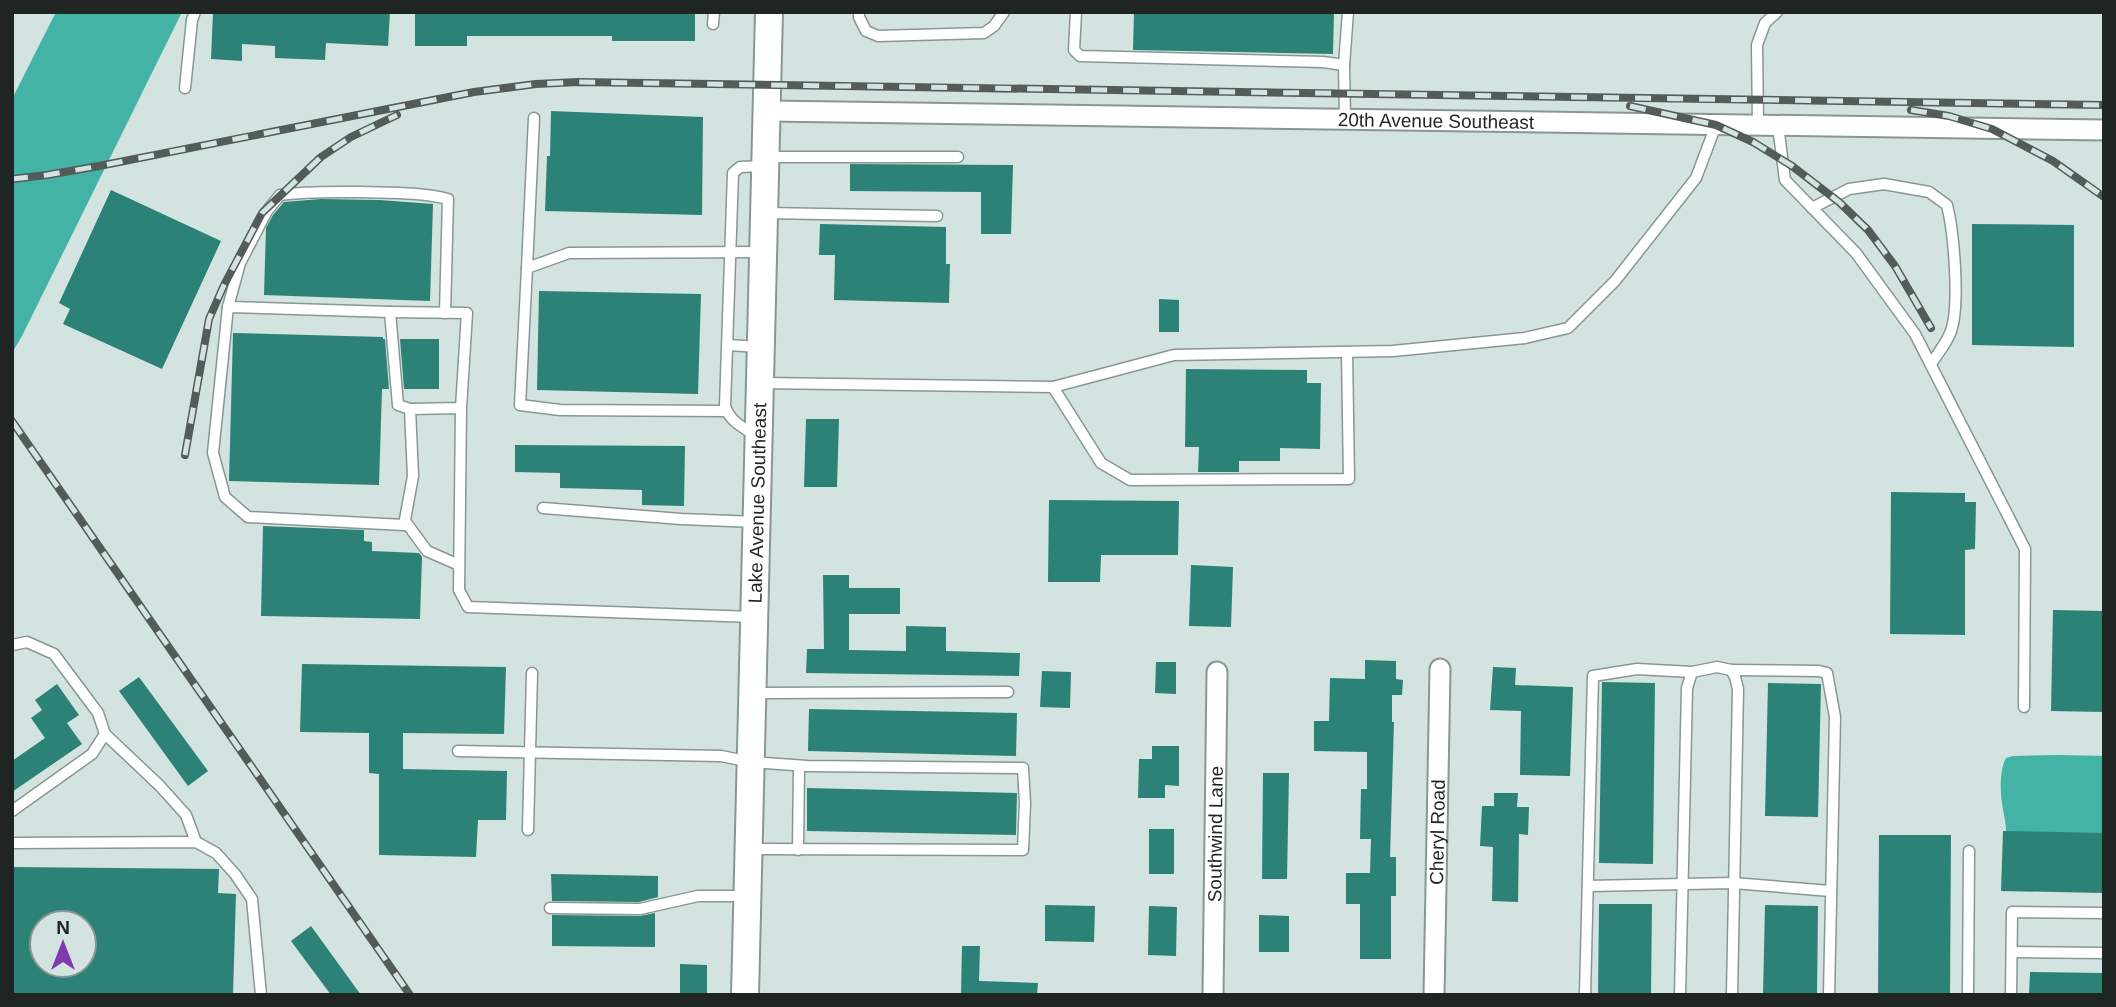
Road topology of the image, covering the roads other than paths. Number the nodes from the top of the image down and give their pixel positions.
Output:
1 (195, 12) edge
2 (714, 12) edge
3 (769, 12) edge
4 (859, 12) edge
5 (1004, 12) edge
6 (1076, 12) edge
7 (1348, 12) edge
8 (1777, 12) edge
9 (713, 24) dead end
10 (1345, 65) junction
11 (185, 88) dead end
12 (768, 111) junction
13 (534, 118) dead end
14 (1345, 119) junction
15 (1716, 125) junction
16 (1758, 125) junction
17 (1778, 126) junction
18 (2104, 130) edge
19 (958, 157) dead end
20 (766, 162) junction
21 (1812, 208) junction
22 (765, 213) junction
23 (937, 216) dead end
24 (764, 252) junction
25 (731, 253) junction
26 (527, 268) junction
27 (228, 307) junction
28 (390, 312) junction
29 (445, 313) junction
30 (728, 345) junction
31 (762, 347) junction
32 (1347, 352) junction
33 (1931, 364) junction
34 (761, 383) junction
35 (1053, 387) junction
36 (461, 408) junction
37 (411, 409) junction
38 (726, 411) junction
39 (759, 438) junction
40 (543, 508) dead end
41 (405, 521) junction
42 (757, 522) junction
43 (459, 565) junction
44 (755, 617) junction
45 (12, 645) edge
46 (1440, 669) dead end
47 (1731, 670) junction
48 (1216, 672) dead end
49 (1692, 672) junction
50 (532, 673) dead end
51 (1008, 692) dead end
52 (753, 693) junction
53 (2024, 708) dead end
54 (105, 734) junction
55 (458, 751) dead end
56 (530, 752) junction
57 (751, 762) junction
58 (799, 766) junction
59 (12, 811) edge
60 (528, 830) dead end
61 (196, 842) junction
62 (12, 843) edge
63 (749, 849) junction
64 (798, 850) junction
65 (1969, 851) dead end
66 (1733, 883) junction
67 (1683, 884) junction
68 (1588, 886) junction
69 (1831, 891) junction
70 (748, 896) junction
71 (550, 908) dead end
72 (2104, 913) edge
73 (2012, 952) junction
74 (2104, 953) edge
75 (261, 995) edge
76 (745, 995) edge
77 (1213, 995) edge
78 (1434, 995) edge
79 (1585, 995) edge
80 (1680, 995) edge
81 (1732, 995) edge
82 (1829, 995) edge
83 (1968, 995) edge
84 (2011, 995) edge

1 - 11 lane
2 - 9 lane
3 - 12 street, Lake Avenue Southeast
4 - 5 lane
6 - 10 lane
7 - 10 lane
8 - 16 lane
10 - 14 lane
12 - 14 street, 20th Avenue Southeast
12 - 20 street, Lake Avenue Southeast
13 - 26 lane
14 - 15 street, 20th Avenue Southeast
15 - 16 street, 20th Avenue Southeast
15 - 32 lane
16 - 17 street, 20th Avenue Southeast
17 - 18 street, 20th Avenue Southeast
17 - 21 lane
19 - 20 lane
20 - 22 street, Lake Avenue Southeast
20 - 25 lane
21 - 33 lane
21 - 33 lane
22 - 23 lane
22 - 24 street, Lake Avenue Southeast
24 - 25 lane
24 - 31 street, Lake Avenue Southeast
25 - 26 lane
25 - 30 lane
26 - 38 lane
27 - 28 lane
27 - 29 lane
27 - 41 lane
28 - 29 lane
28 - 37 lane
29 - 36 lane
30 - 31 lane
30 - 38 lane
31 - 34 street, Lake Avenue Southeast
32 - 35 lane
32 - 35 lane
33 - 53 lane
34 - 35 lane
34 - 39 street, Lake Avenue Southeast
36 - 37 lane
36 - 43 lane
37 - 41 lane
38 - 39 lane
39 - 42 street, Lake Avenue Southeast
40 - 42 lane
41 - 43 lane
42 - 44 street, Lake Avenue Southeast
43 - 44 lane
44 - 52 street, Lake Avenue Southeast
45 - 54 lane
46 - 78 street, Cheryl Road
47 - 49 lane
47 - 66 lane
47 - 69 lane
48 - 77 street, Southwind Lane
49 - 67 lane
49 - 68 lane
50 - 56 lane
51 - 52 lane
52 - 57 street, Lake Avenue Southeast
54 - 59 lane
54 - 61 lane
55 - 56 lane
56 - 57 lane
56 - 60 lane
57 - 58 lane
57 - 63 street, Lake Avenue Southeast
58 - 64 lane
58 - 64 lane
61 - 62 lane
61 - 75 lane
63 - 64 lane
63 - 70 street, Lake Avenue Southeast
65 - 83 lane
66 - 67 lane
66 - 69 lane
66 - 81 lane
67 - 68 lane
67 - 80 lane
68 - 79 lane
69 - 82 lane
70 - 71 lane
70 - 76 street, Lake Avenue Southeast
72 - 73 lane
73 - 74 lane
73 - 84 lane

